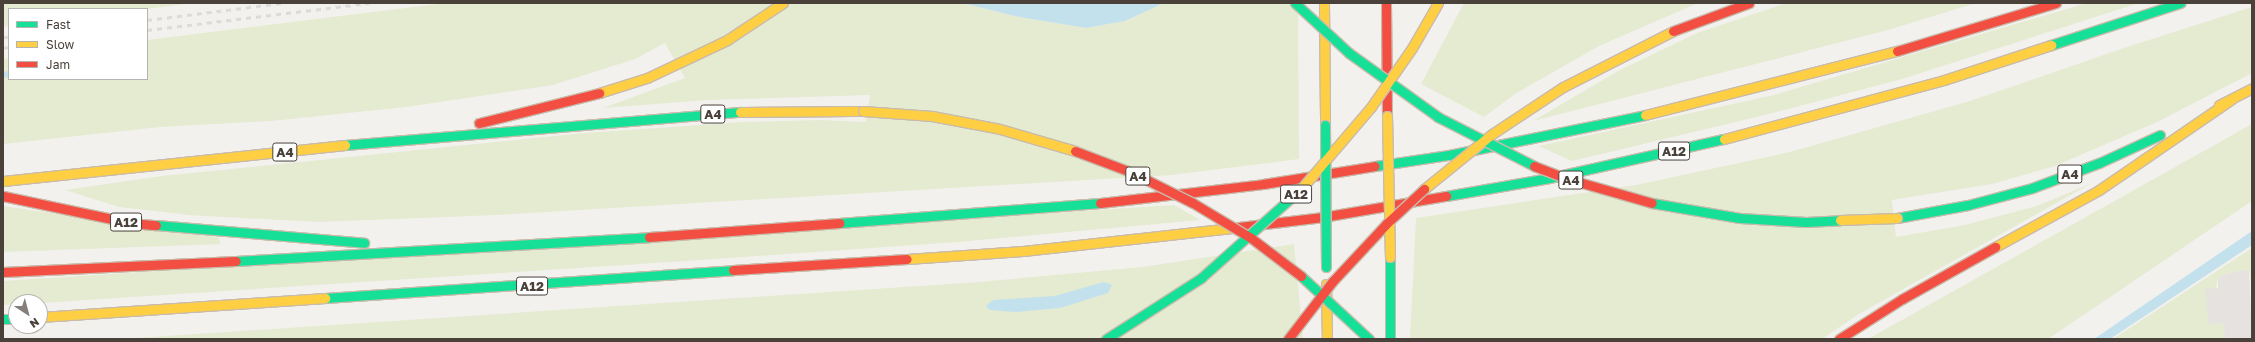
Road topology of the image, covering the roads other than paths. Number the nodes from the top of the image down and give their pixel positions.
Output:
1 (783, 3) edge
2 (1295, 3) edge
3 (1324, 3) edge
4 (1386, 3) edge
5 (1438, 3) edge
6 (1749, 3) edge
7 (2056, 3) edge
8 (2180, 3) edge
9 (2252, 88) edge
10 (2232, 99) junction
11 (422, 137) junction
12 (3, 181) edge
13 (3, 196) edge
14 (450, 250) junction
15 (3, 272) edge
16 (48, 316) edge
17 (1106, 339) edge
18 (1288, 339) edge
19 (1327, 339) edge
20 (1369, 339) edge
21 (1390, 339) edge
22 (1839, 339) edge

1 - 11 highway, A4
2 - 10 highway, A4, bridge
3 - 19 highway, bridge
4 - 21 highway, bridge
5 - 17 highway, A12, bridge
6 - 18 highway, bridge
7 - 14 highway, A12
8 - 16 highway, A12
9 - 10 highway, A4
10 - 22 highway, A4
11 - 12 highway, A4
11 - 20 highway, A4, bridge
13 - 14 highway, A12
14 - 15 highway, A12

